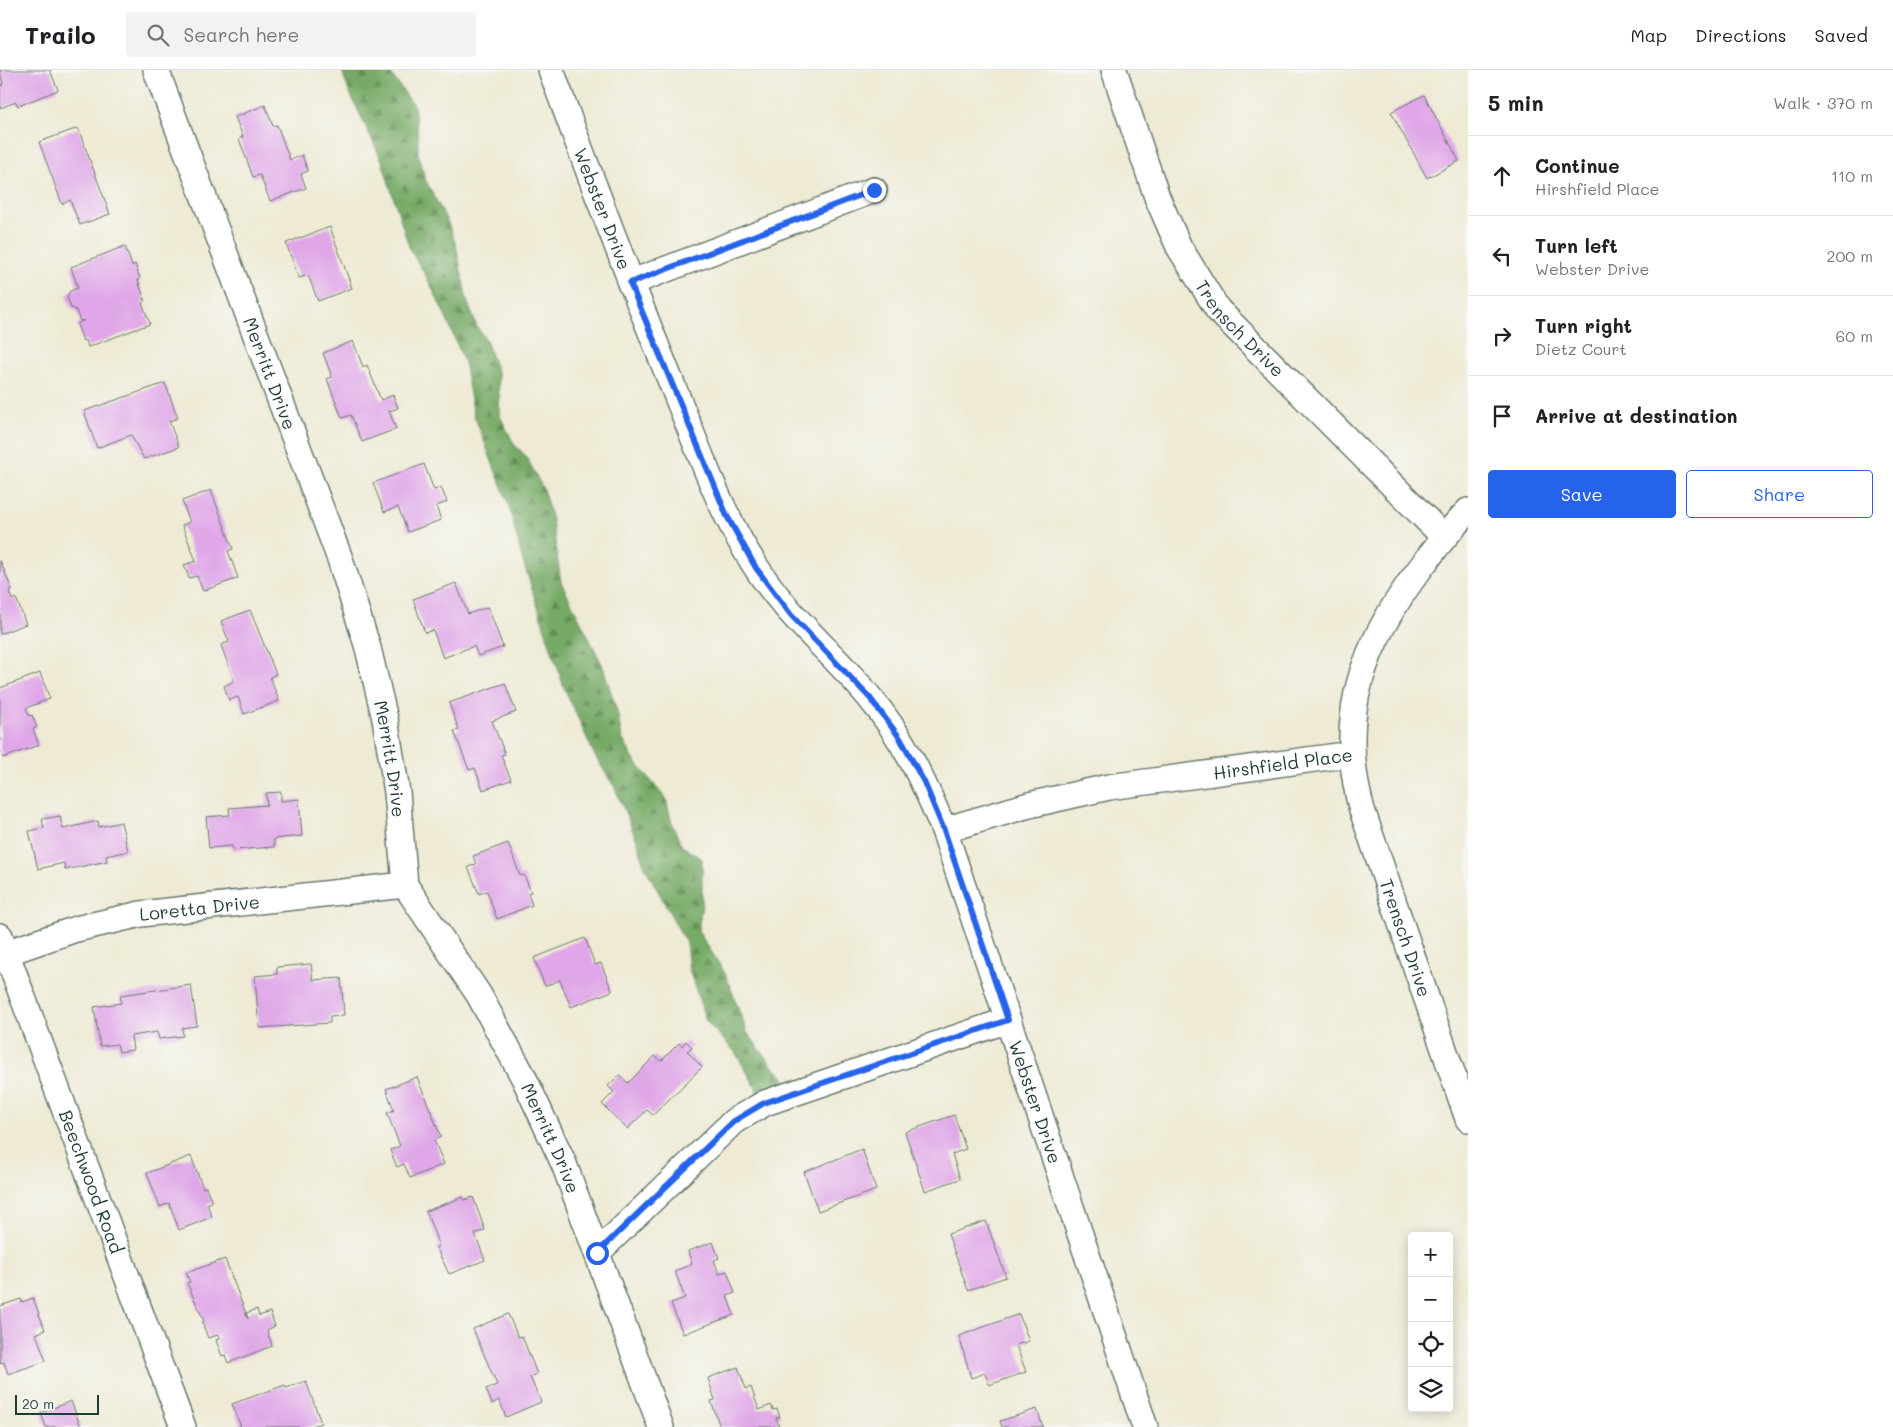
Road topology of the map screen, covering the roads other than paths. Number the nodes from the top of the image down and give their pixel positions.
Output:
1 (156, 70) edge
2 (551, 70) edge
3 (1114, 70) edge
4 (874, 190) dead end
5 (630, 283) junction
6 (1468, 511) edge
7 (1444, 537) junction
8 (1352, 754) junction
9 (944, 830) junction
10 (405, 885) junction
11 (2, 948) edge
12 (1008, 1020) junction
13 (1468, 1119) edge
14 (597, 1253) junction
15 (183, 1427) edge
16 (661, 1427) edge
17 (1145, 1427) edge

1 - 10 street, Merritt Drive
2 - 5 street, Webster Drive
3 - 7 street, Trensch Drive
4 - 5 street
5 - 9 street, Webster Drive
6 - 7 street, Hirshfield Place
7 - 8 street, Hirshfield Place
8 - 9 street, Hirshfield Place
8 - 13 street, Trensch Drive
9 - 12 street, Webster Drive
10 - 11 street, Loretta Drive
10 - 14 street, Merritt Drive
11 - 15 street, Beechwood Road
12 - 14 street
12 - 17 street, Webster Drive
14 - 16 street, Merritt Drive

